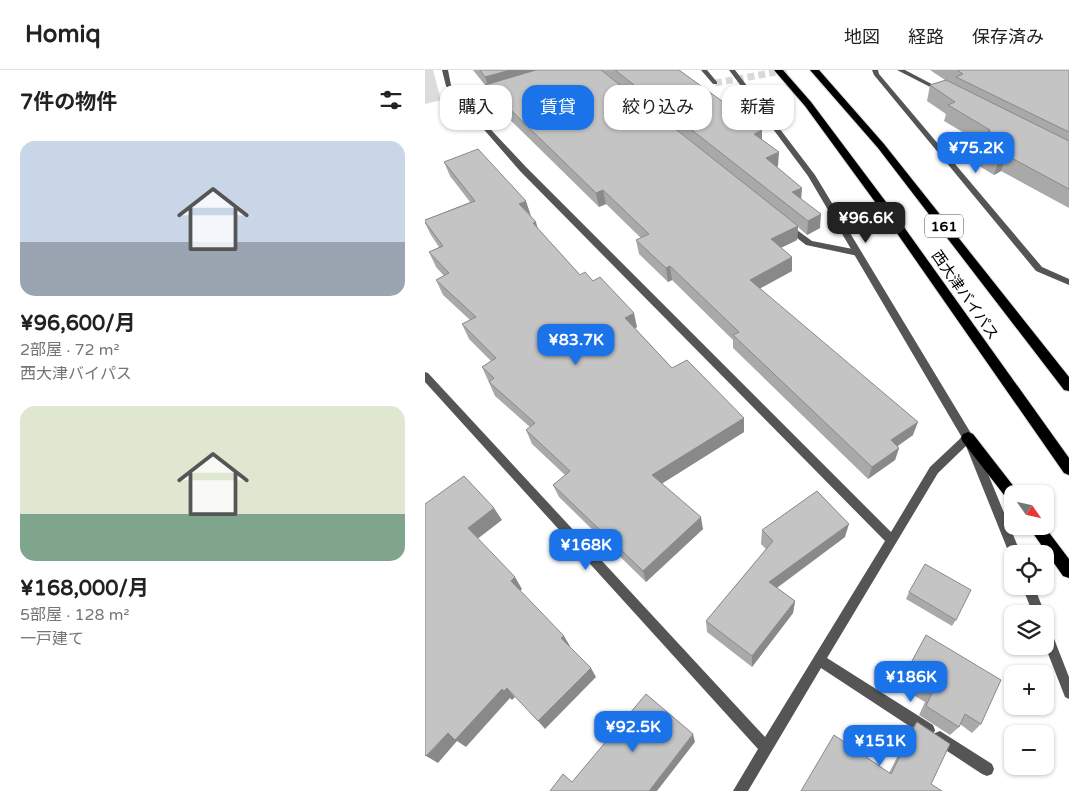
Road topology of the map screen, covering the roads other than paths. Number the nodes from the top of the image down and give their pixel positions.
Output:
1 (445, 70) edge
2 (704, 70) edge
3 (732, 70) edge
4 (778, 70) edge
5 (814, 70) edge
6 (875, 70) edge
7 (900, 70) edge
8 (715, 83) dead end
9 (449, 85) edge
10 (952, 97) edge
11 (488, 130) edge
12 (779, 218) edge
13 (858, 253) junction
14 (1069, 282) edge
15 (425, 376) edge
16 (1069, 386) edge
17 (968, 438) junction
18 (1069, 468) edge
19 (1004, 485) edge
20 (1042, 535) edge
21 (892, 541) junction
22 (1011, 545) edge
23 (1069, 571) edge
24 (1054, 654) edge
25 (819, 660) junction
26 (1069, 693) edge
27 (766, 748) junction
28 (987, 769) dead end
29 (740, 791) edge

1 - 9 street
2 - 8 street
3 - 13 street
4 - 18 highway, 西大津バイパス / 161
5 - 16 highway, 西大津バイパス / 161
6 - 14 street
7 - 10 street
11 - 21 street
12 - 13 street
13 - 17 street
15 - 27 street
17 - 19 highway
17 - 21 street
17 - 22 street
20 - 23 highway
21 - 25 street
24 - 26 street
25 - 27 street
25 - 28 street
27 - 29 street

